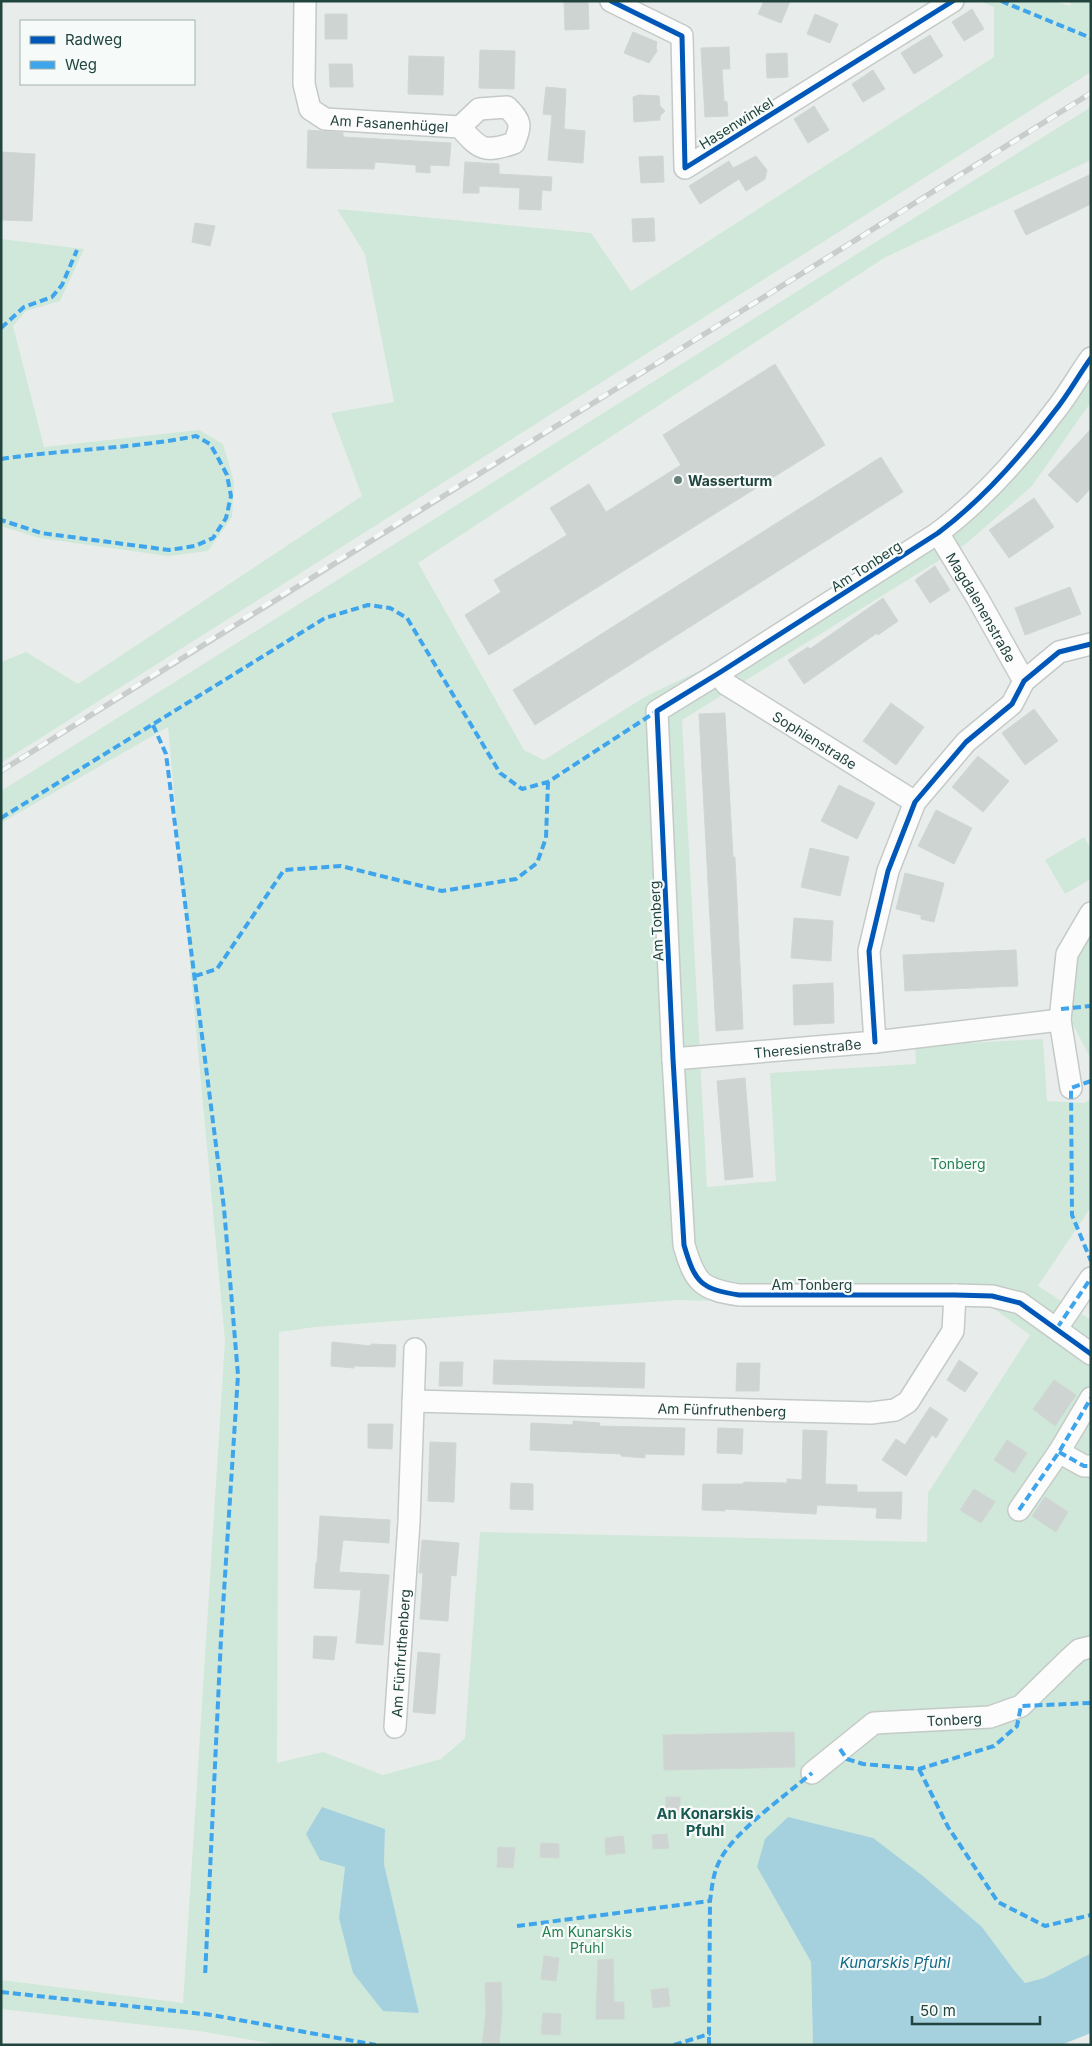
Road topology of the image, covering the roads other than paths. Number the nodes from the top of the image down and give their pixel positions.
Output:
1 (305, 1) edge
2 (612, 1) edge
3 (953, 1) edge
4 (460, 127) dead end
5 (1091, 358) edge
6 (938, 533) junction
7 (1091, 644) edge
8 (719, 673) junction
9 (1024, 681) junction
10 (915, 802) junction
11 (1091, 913) edge
12 (1060, 1020) junction
13 (875, 1042) junction
14 (673, 1059) junction
15 (1071, 1088) dead end
16 (1091, 1278) edge
17 (955, 1295) junction
18 (1057, 1328) junction
19 (415, 1349) dead end
20 (1091, 1354) edge
21 (1091, 1398) edge
22 (413, 1401) junction
23 (1059, 1452) junction
24 (1091, 1466) edge
25 (1019, 1510) dead end
26 (1091, 1647) edge
27 (395, 1726) dead end
28 (812, 1773) dead end

1 - 4 street, Am Fasanenhügel
2 - 3 street, Hasenwinkel
5 - 6 street, Am Tonberg
6 - 8 street, Am Tonberg
6 - 9 street, Magdalenenstraße
7 - 9 street
8 - 10 street, Sophienstraße
8 - 14 street, Am Tonberg
9 - 10 street
10 - 13 street
11 - 12 street
12 - 13 street, Theresienstraße
12 - 15 street
13 - 14 street, Theresienstraße
14 - 17 street, Am Tonberg
16 - 18 street
17 - 18 street, Am Tonberg
17 - 22 street, Am Fünfruthenberg
18 - 20 street, Am Tonberg
19 - 22 street, Am Fünfruthenberg
21 - 23 street
22 - 27 street, Am Fünfruthenberg
23 - 24 street
23 - 25 street
26 - 28 street, Tonberg

